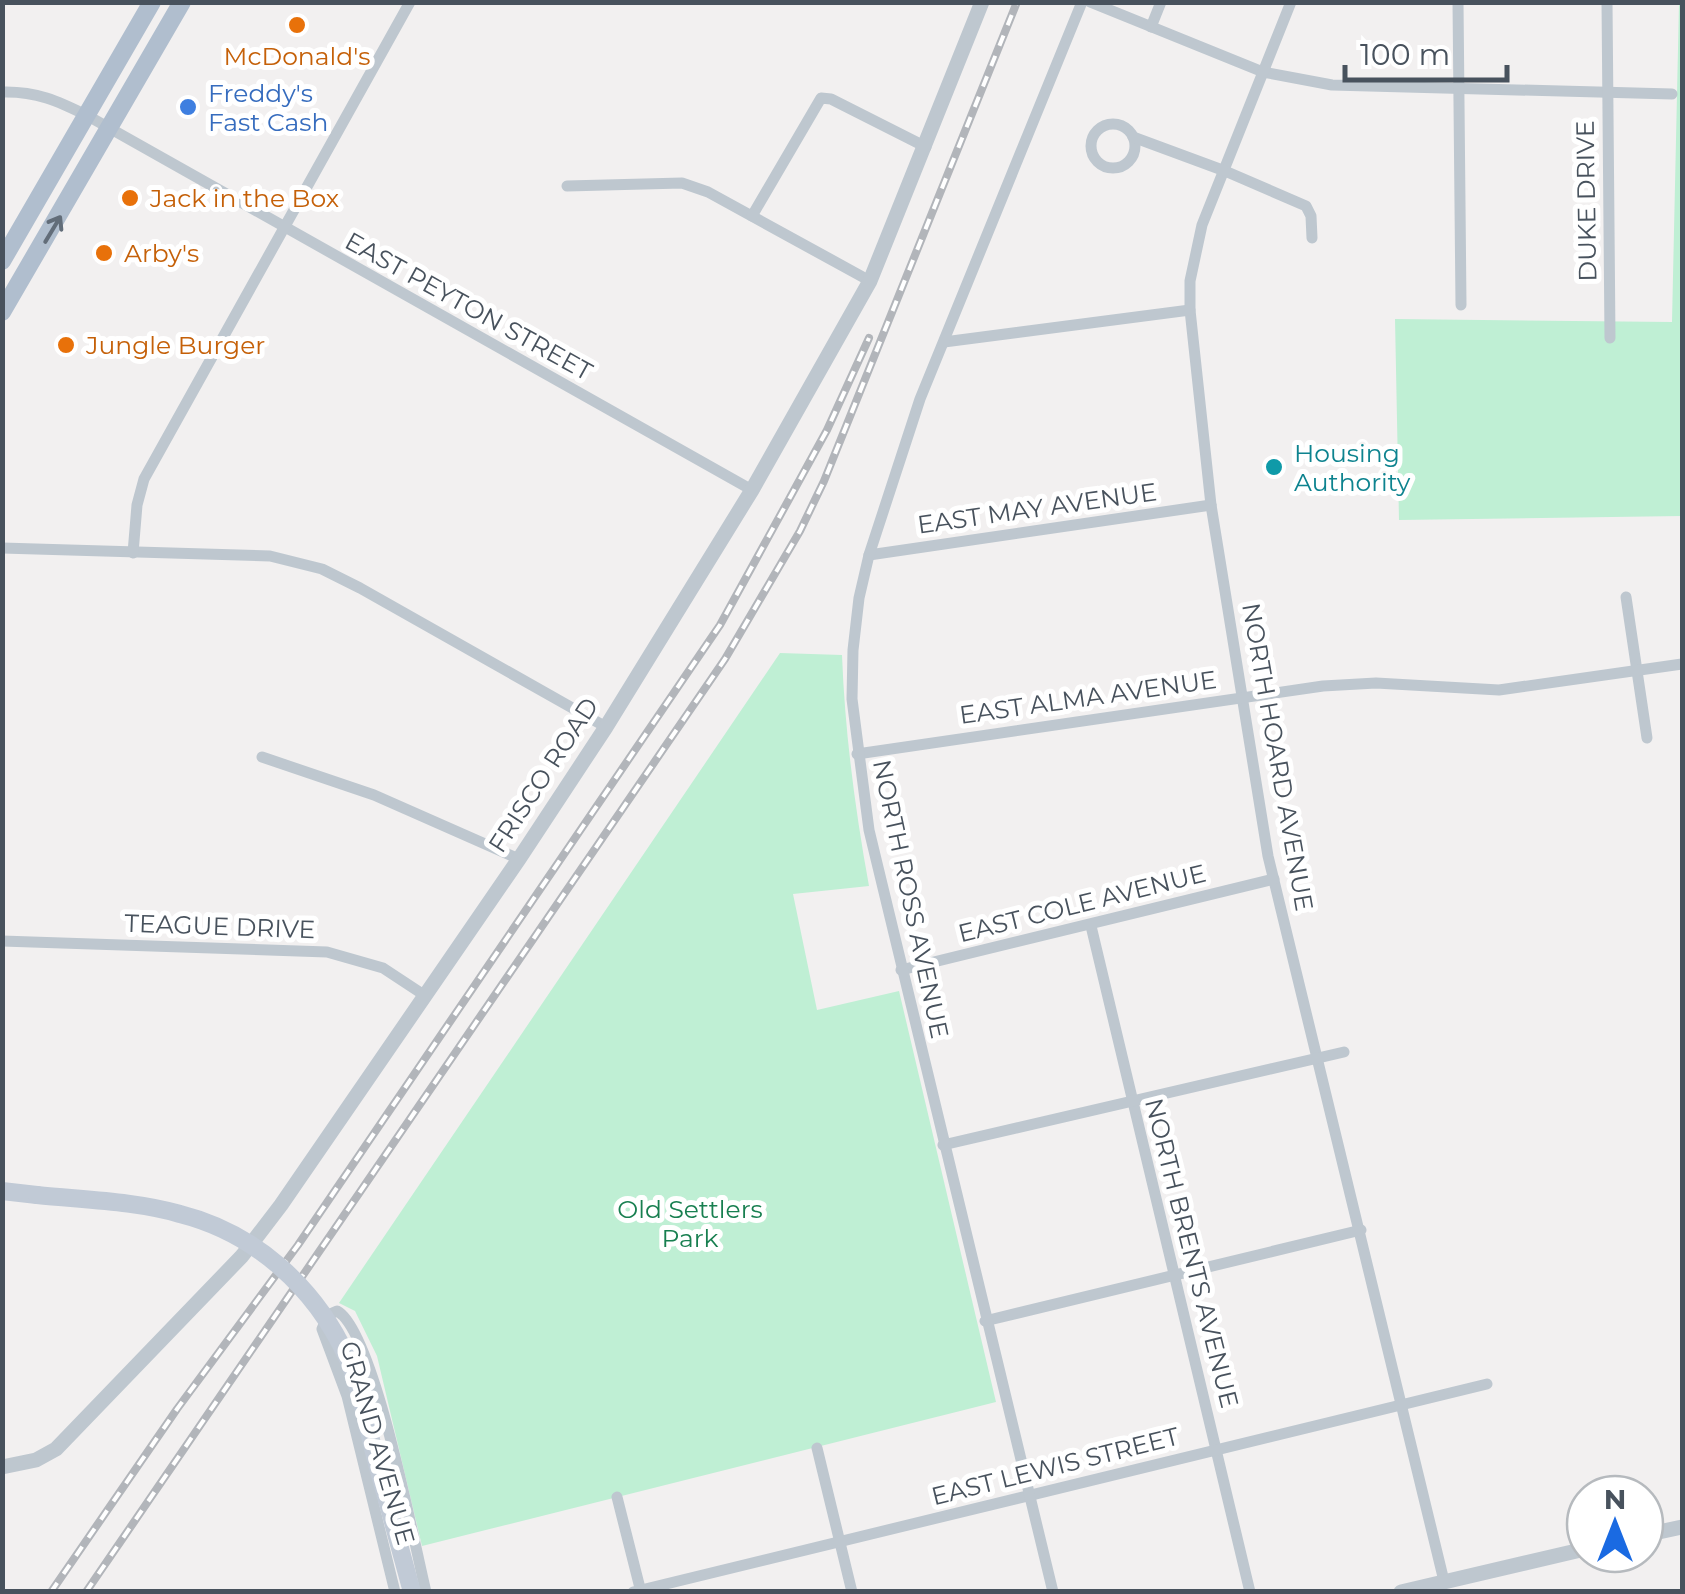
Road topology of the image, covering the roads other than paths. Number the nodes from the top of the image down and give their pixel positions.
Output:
1 (152, 2) edge
2 (182, 2) edge
3 (410, 2) edge
4 (982, 2) edge
5 (1082, 2) edge
6 (1090, 2) edge
7 (1162, 2) edge
8 (1291, 2) edge
9 (1458, 2) edge
10 (1607, 2) edge
11 (1151, 26) junction
12 (1263, 72) junction
13 (1459, 87) junction
14 (1608, 91) junction
15 (2, 92) edge
16 (1672, 94) dead end
17 (88, 116) junction
18 (110, 129) junction
19 (1133, 136) dead end
20 (926, 147) junction
21 (1225, 170) junction
22 (567, 186) dead end
23 (752, 216) junction
24 (286, 230) junction
25 (1312, 238) dead end
26 (2, 260) edge
27 (870, 281) junction
28 (1461, 305) dead end
29 (1190, 310) junction
30 (2, 312) edge
31 (1610, 338) dead end
32 (944, 342) junction
33 (752, 490) junction
34 (1212, 505) junction
35 (2, 548) edge
36 (133, 554) junction
37 (868, 555) junction
38 (1626, 596) dead end
39 (1682, 664) edge
40 (1637, 671) junction
41 (1242, 698) junction
42 (606, 727) junction
43 (1647, 738) dead end
44 (857, 754) junction
45 (262, 757) dead end
46 (519, 859) junction
47 (1274, 879) junction
48 (1091, 926) junction
49 (2, 941) edge
50 (902, 970) junction
51 (424, 996) junction
52 (1344, 1052) dead end
53 (1319, 1057) junction
54 (1132, 1100) junction
55 (943, 1145) junction
56 (2, 1190) edge
57 (1361, 1230) junction
58 (1173, 1274) junction
59 (985, 1320) junction
60 (1487, 1384) dead end
61 (1402, 1403) junction
62 (818, 1448) dead end
63 (1217, 1450) junction
64 (2, 1467) edge
65 (1030, 1496) junction
66 (618, 1497) dead end
67 (840, 1542) junction
68 (1565, 1553) edge
69 (1444, 1581) junction
70 (638, 1591) edge
71 (395, 1592) edge
72 (412, 1592) edge
73 (426, 1592) edge
74 (852, 1592) edge
75 (1053, 1592) edge
76 (1250, 1592) edge
77 (1402, 1592) edge

1 - 17 main road
2 - 18 main road
3 - 24 street
4 - 20 street, FRISCO ROAD
5 - 32 street, NORTH ROSS AVENUE
6 - 11 street
7 - 11 street
8 - 12 street, NORTH HOARD AVENUE
9 - 13 street
10 - 14 street, DUKE DRIVE
11 - 12 street
12 - 13 street
12 - 21 street, NORTH HOARD AVENUE
13 - 14 street
13 - 28 street
14 - 16 street
14 - 31 street, DUKE DRIVE
15 - 17 street, EAST PEYTON STREET
17 - 18 street, EAST PEYTON STREET
17 - 26 main road
18 - 24 street, EAST PEYTON STREET
30 -> 18 main road
19 - 21 street
20 - 23 street
20 - 27 street, FRISCO ROAD
21 - 25 street
21 - 29 street, NORTH HOARD AVENUE
22 - 23 street
23 - 27 street
24 - 33 street, EAST PEYTON STREET
24 - 36 street
27 - 33 street, FRISCO ROAD
29 - 32 street
29 - 34 street, NORTH HOARD AVENUE
32 - 37 street, NORTH ROSS AVENUE
33 - 42 street, FRISCO ROAD
34 - 37 street, EAST MAY AVENUE
34 - 41 street, NORTH HOARD AVENUE
35 - 36 street
36 - 42 street
37 - 44 street, NORTH ROSS AVENUE
38 - 40 street
39 - 40 street, EAST ALMA AVENUE
40 - 41 street, EAST ALMA AVENUE
40 - 43 street
41 - 44 street, EAST ALMA AVENUE
41 - 47 street, NORTH HOARD AVENUE
42 - 46 street, FRISCO ROAD
44 - 50 street, NORTH ROSS AVENUE
45 - 46 street
46 - 51 street, FRISCO ROAD
47 - 48 street, EAST COLE AVENUE
47 - 53 street, NORTH HOARD AVENUE
48 - 50 street, EAST COLE AVENUE
48 - 54 street, NORTH BRENTS AVENUE
49 - 51 street, TEAGUE DRIVE
50 - 55 street, NORTH ROSS AVENUE
51 - 64 street, FRISCO ROAD
52 - 53 street
53 - 54 street
53 - 57 street, NORTH HOARD AVENUE
54 - 55 street
54 - 58 street, NORTH BRENTS AVENUE
55 - 59 street, NORTH ROSS AVENUE
56 - 72 main road, bridge
57 - 58 street
57 - 61 street, NORTH HOARD AVENUE
58 - 59 street
58 - 63 street, NORTH BRENTS AVENUE
59 - 65 street, NORTH ROSS AVENUE
60 - 61 street, EAST LEWIS STREET
61 - 63 street, EAST LEWIS STREET
61 - 69 street, NORTH HOARD AVENUE
62 - 67 street
63 - 65 street, EAST LEWIS STREET
63 - 76 street, NORTH BRENTS AVENUE
65 - 67 street, EAST LEWIS STREET
65 - 75 street, NORTH ROSS AVENUE
66 - 70 street
67 - 70 street, EAST LEWIS STREET
67 - 74 street
68 - 69 street
69 - 77 street
71 - 73 street, GRAND AVENUE

